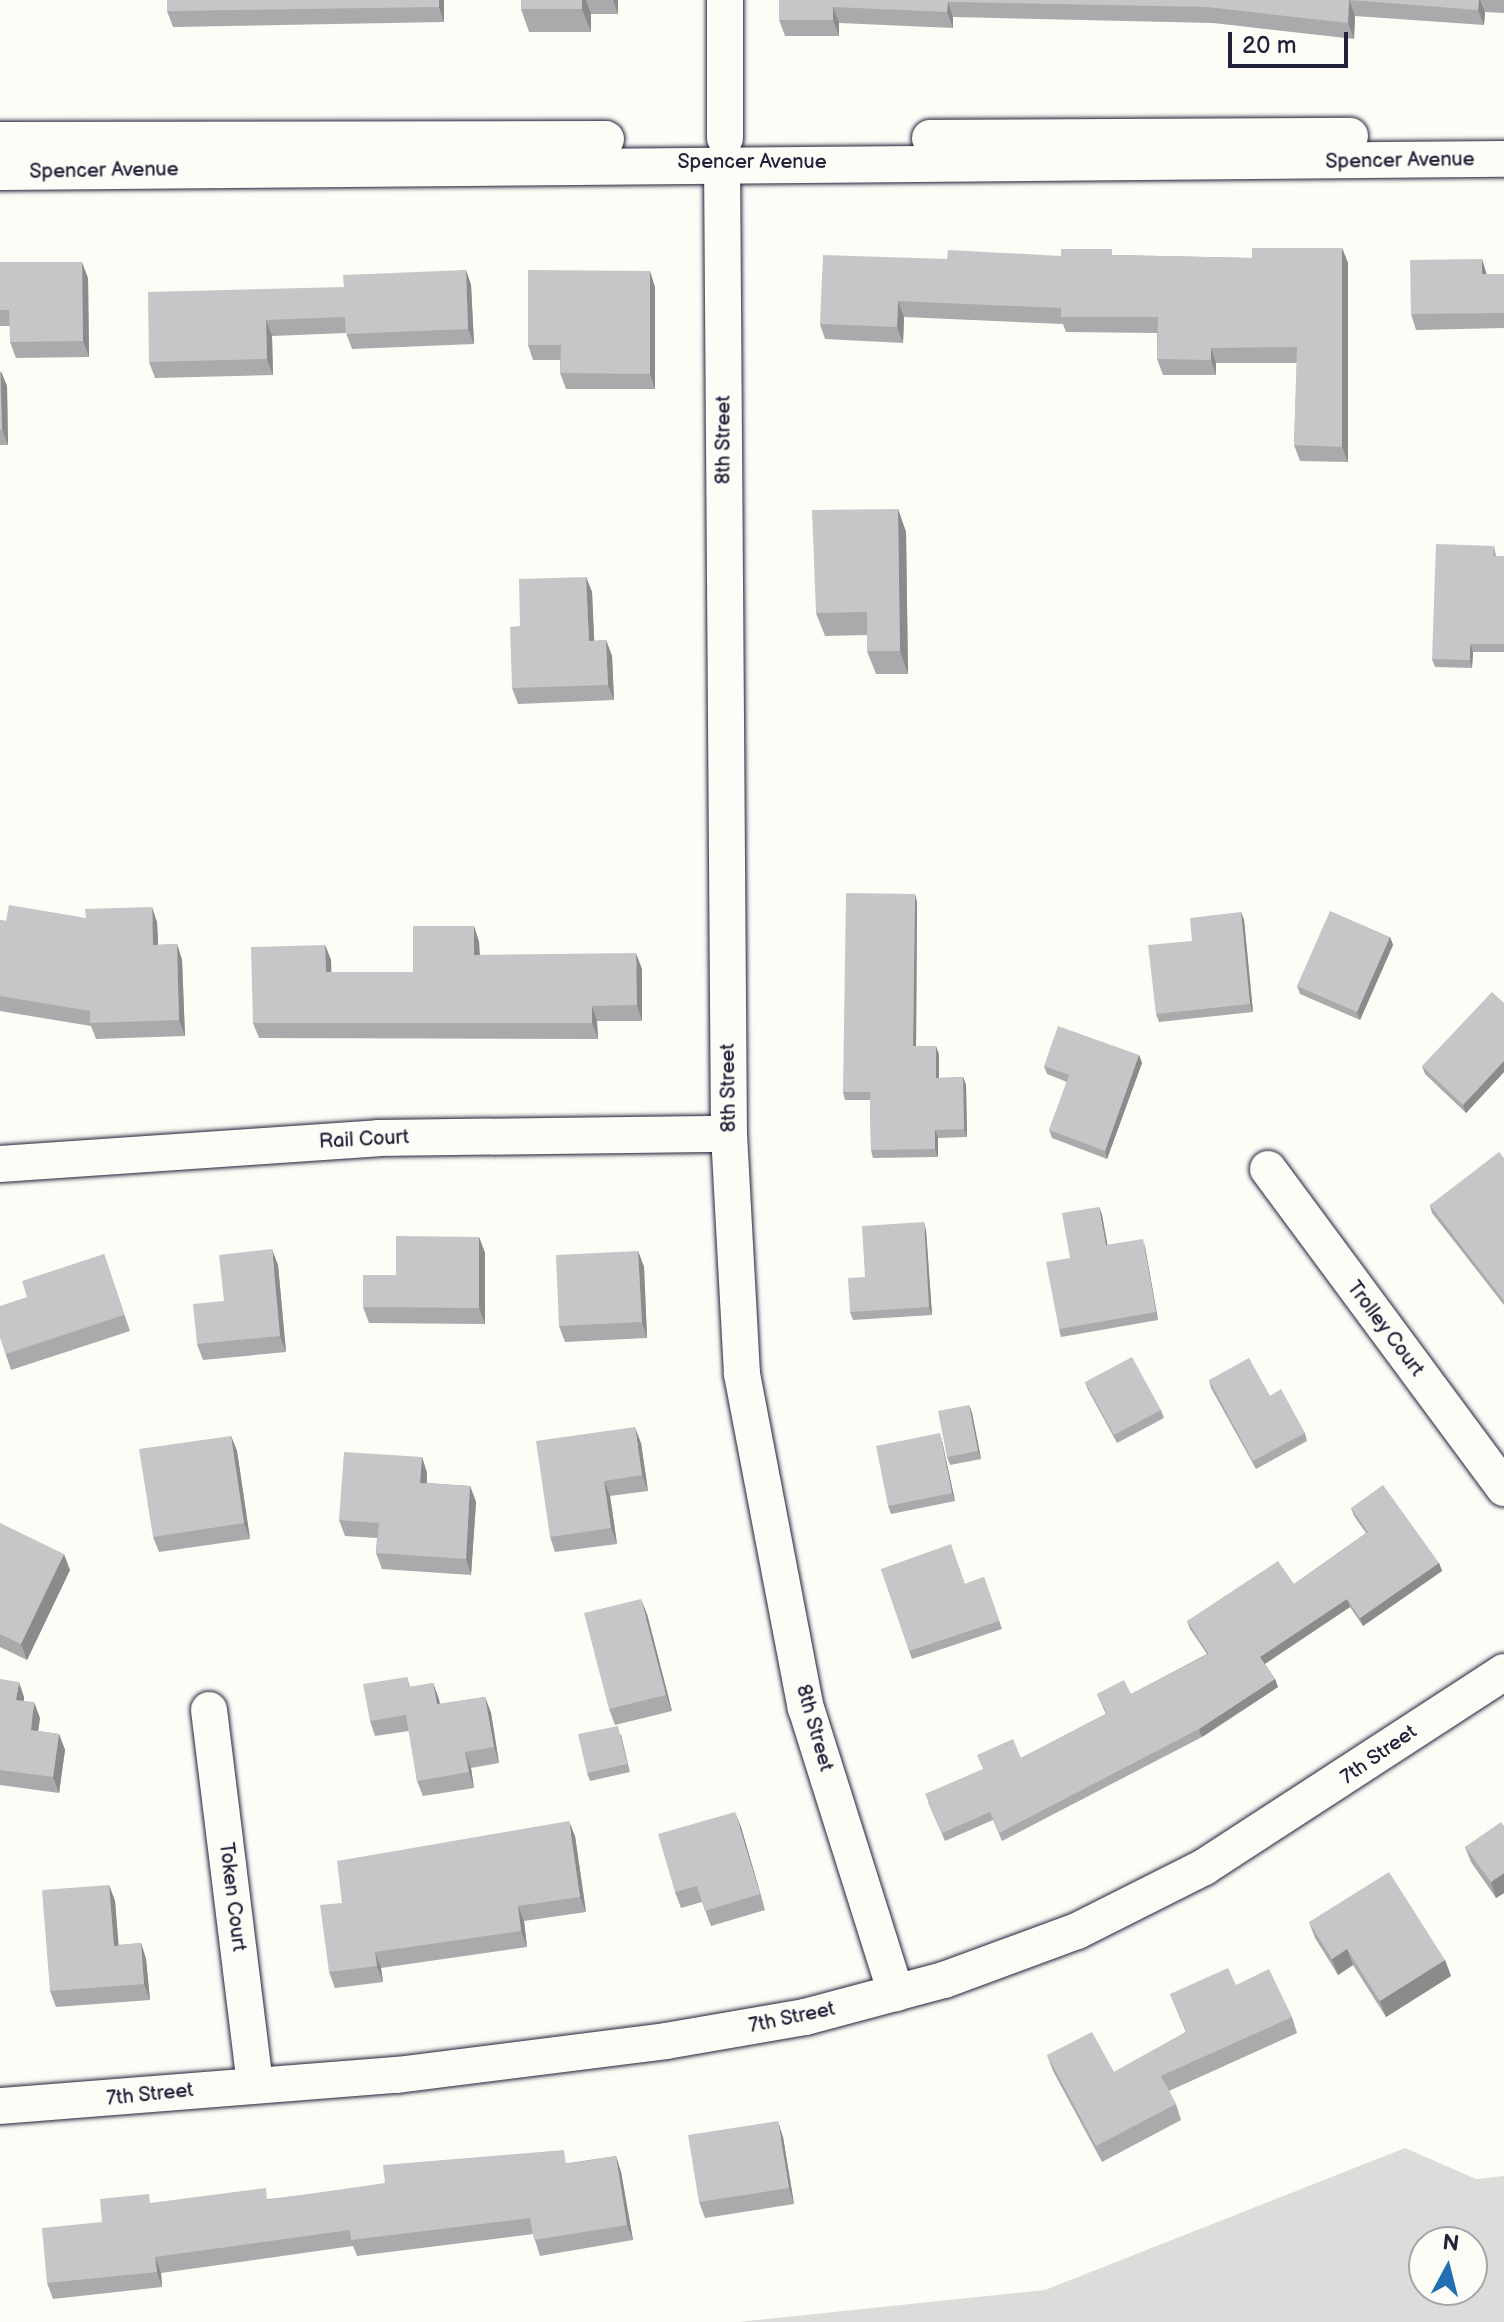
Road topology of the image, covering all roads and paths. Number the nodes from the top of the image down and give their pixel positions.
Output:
1 (725, 0) edge
2 (1504, 136) edge
3 (0, 140) edge
4 (723, 150) junction
5 (1504, 159) edge
6 (0, 172) edge
7 (729, 1134) junction
8 (0, 1164) edge
9 (1268, 1169) dead end
10 (1504, 1488) edge
11 (1504, 1672) edge
12 (209, 1710) dead end
13 (896, 1993) junction
14 (255, 2084) junction
15 (0, 2106) edge

1 - 4 street, 8th Street
2 - 4 street, Spencer Avenue
3 - 4 street, Spencer Avenue
4 - 5 street, Spencer Avenue
4 - 6 street, Spencer Avenue
4 - 7 street, 8th Street
7 - 8 street, Rail Court
7 - 13 street, 8th Street
9 - 10 street, Trolley Court
11 - 13 street, 7th Street
12 - 14 street, Token Court
13 - 14 street, 7th Street
14 - 15 street, 7th Street

